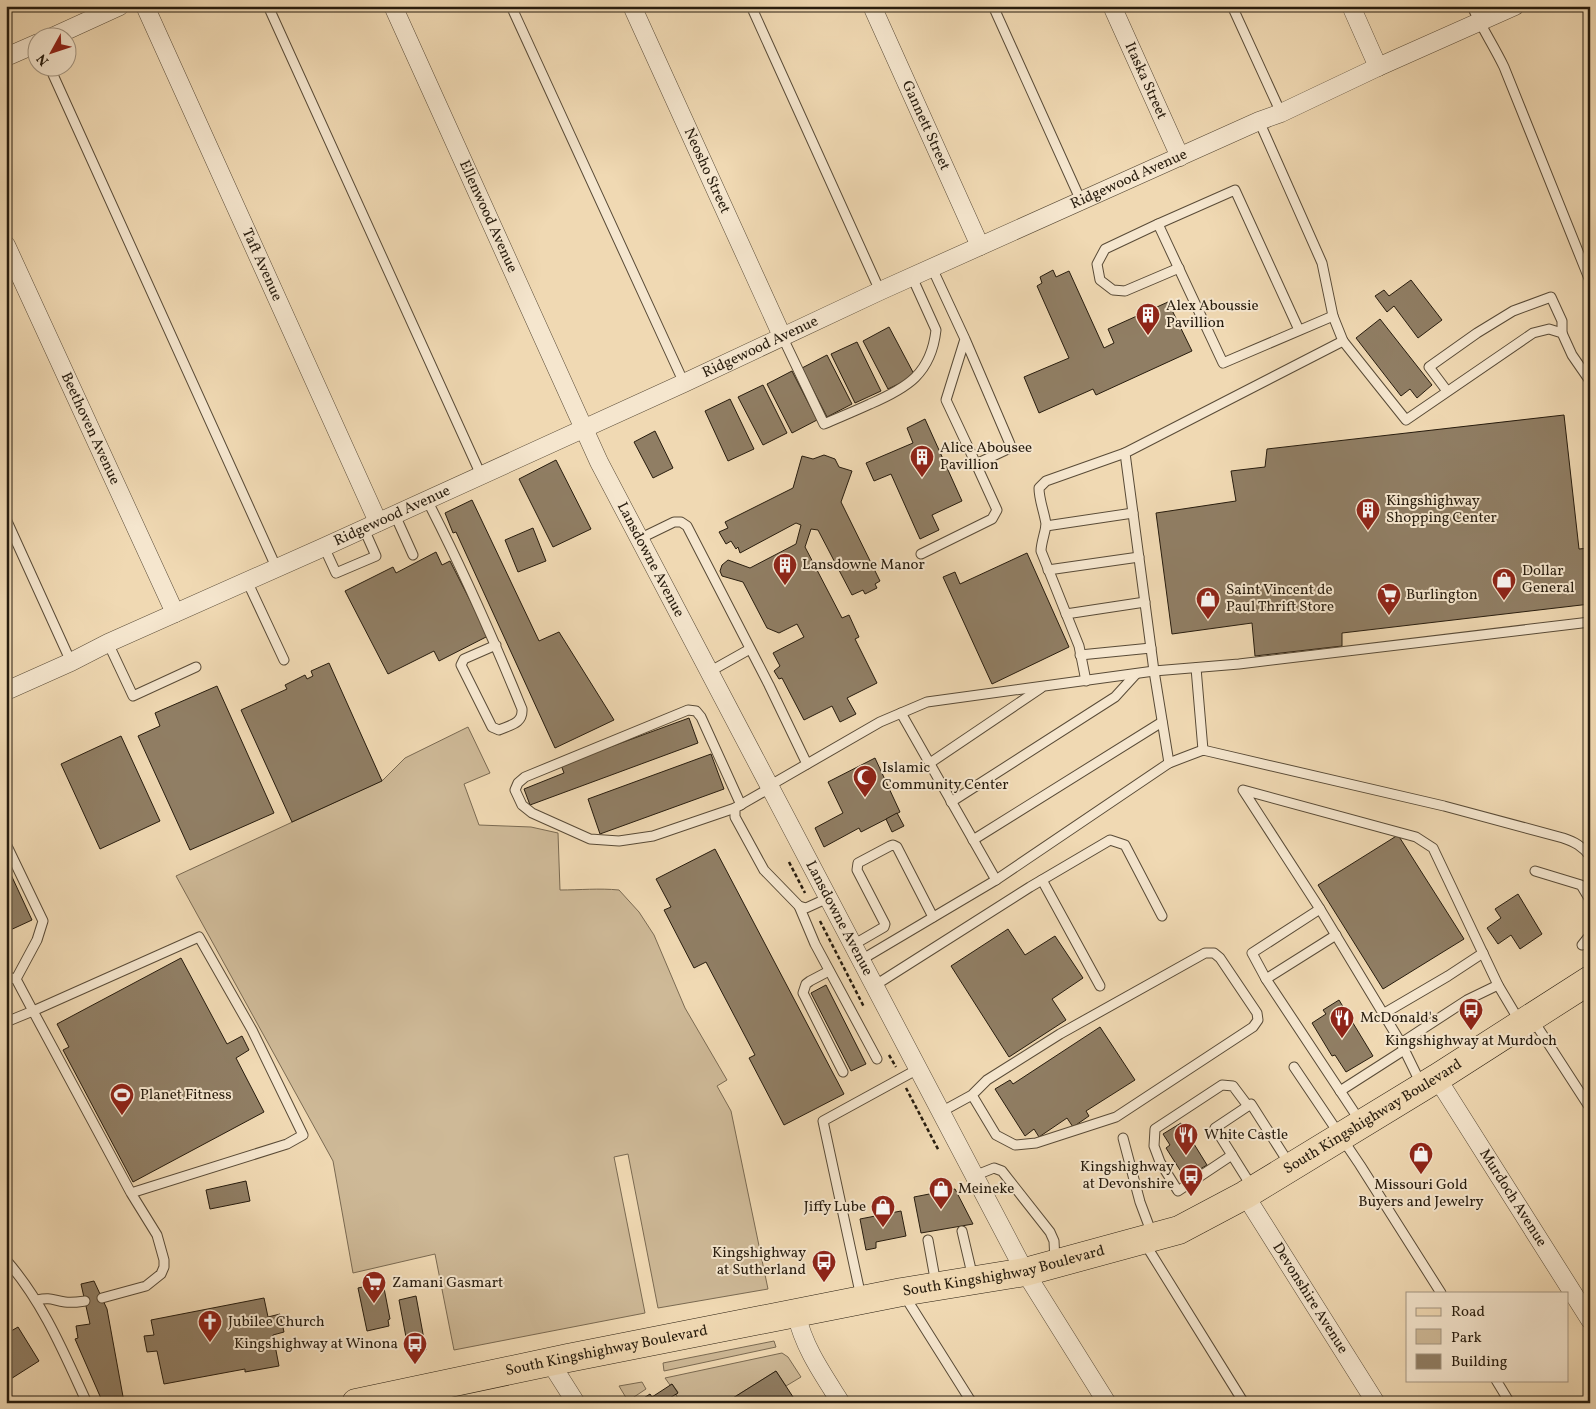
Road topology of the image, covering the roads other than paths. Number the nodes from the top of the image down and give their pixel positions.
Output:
1 (120, 6) edge
2 (144, 6) edge
3 (268, 6) edge
4 (393, 6) edge
5 (511, 6) edge
6 (632, 6) edge
7 (751, 6) edge
8 (872, 6) edge
9 (993, 6) edge
10 (1112, 6) edge
11 (1232, 6) edge
12 (1351, 6) edge
13 (1515, 6) edge
14 (1475, 14) edge
15 (72, 28) edge
16 (28, 47) edge
17 (6, 57) edge
18 (1378, 67) junction
19 (55, 78) edge
20 (1281, 113) junction
21 (1259, 121) junction
22 (1180, 157) junction
23 (1081, 201) junction
24 (1158, 224) junction
25 (6, 245) edge
26 (980, 246) junction
27 (932, 268) junction
28 (1179, 268) junction
29 (912, 277) junction
30 (1590, 280) edge
31 (880, 291) junction
32 (1333, 316) junction
33 (1299, 330) junction
34 (1562, 333) junction
35 (782, 336) junction
36 (965, 339) junction
37 (1343, 341) junction
38 (1590, 381) edge
39 (684, 383) junction
40 (1447, 391) junction
41 (584, 427) junction
42 (1125, 453) junction
43 (976, 464) junction
44 (481, 475) junction
45 (428, 500) junction
46 (1133, 513) junction
47 (395, 515) junction
48 (6, 519) edge
49 (371, 526) junction
50 (1046, 526) junction
51 (639, 539) junction
52 (324, 547) junction
53 (921, 554) dead end
54 (413, 555) dead end
55 (1139, 557) junction
56 (277, 569) junction
57 (1048, 570) junction
58 (248, 581) junction
59 (1145, 602) junction
60 (175, 613) junction
61 (1066, 614) junction
62 (1590, 622) edge
63 (108, 643) junction
64 (496, 645) junction
65 (1151, 648) junction
66 (750, 649) junction
67 (1080, 655) junction
68 (284, 660) dead end
69 (71, 662) junction
70 (196, 667) dead end
71 (1196, 668) junction
72 (1154, 671) junction
73 (709, 672) junction
74 (1136, 674) junction
75 (1086, 680) junction
76 (1044, 686) junction
77 (6, 691) edge
78 (902, 713) junction
79 (1162, 722) junction
80 (1204, 750) junction
81 (930, 763) junction
82 (1169, 763) junction
83 (807, 764) junction
84 (770, 787) junction
85 (951, 802) junction
86 (738, 806) junction
87 (973, 840) junction
88 (6, 844) edge
89 (1587, 846) edge
90 (1590, 856) edge
91 (1535, 872) dead end
92 (996, 880) junction
93 (1042, 880) junction
94 (828, 898) junction
95 (1590, 900) edge
96 (799, 906) junction
97 (1320, 909) junction
98 (1162, 916) dead end
99 (933, 917) junction
100 (1336, 935) junction
101 (1590, 935) edge
102 (1582, 945) dead end
103 (857, 953) junction
104 (1483, 953) junction
105 (830, 971) junction
106 (6, 977) edge
107 (16, 979) junction
108 (1266, 979) junction
109 (1590, 980) edge
110 (1498, 985) junction
111 (874, 986) junction
112 (1100, 986) dead end
113 (33, 1011) junction
114 (1383, 1014) junction
115 (1526, 1021) junction
116 (6, 1022) edge
117 (1403, 1046) junction
118 (877, 1059) dead end
119 (1294, 1067) dead end
120 (918, 1069) junction
121 (843, 1072) dead end
122 (1430, 1082) junction
123 (1340, 1091) junction
124 (972, 1095) junction
125 (1248, 1106) junction
126 (1590, 1108) edge
127 (940, 1112) junction
128 (1351, 1130) junction
129 (1123, 1138) dead end
130 (1232, 1155) junction
131 (1292, 1167) junction
132 (974, 1176) junction
133 (131, 1193) junction
134 (1250, 1193) junction
135 (962, 1231) dead end
136 (1148, 1238) junction
137 (928, 1240) dead end
138 (6, 1260) edge
139 (1055, 1264) junction
140 (1025, 1272) junction
141 (974, 1280) junction
142 (936, 1286) junction
143 (902, 1292) junction
144 (1440, 1292) edge
145 (102, 1298) dead end
146 (37, 1300) junction
147 (862, 1300) junction
148 (85, 1301) dead end
149 (796, 1313) junction
150 (1590, 1320) edge
151 (550, 1362) junction
152 (1497, 1382) edge
153 (400, 1399) edge
154 (87, 1403) edge
155 (356, 1403) edge
156 (576, 1403) edge
157 (841, 1403) edge
158 (972, 1403) edge
159 (1107, 1403) edge
160 (1244, 1403) edge
161 (1376, 1403) edge
162 (1510, 1403) edge

1 - 15 street
2 - 49 street, Taft Avenue
3 - 44 lane
4 - 41 street, Ellenwood Avenue
5 - 39 lane
6 - 35 street, Neosho Street
7 - 31 lane
8 - 26 street, Gannett Street
9 - 23 lane
10 - 22 street, Itaska Street
11 - 20 lane
12 - 18 street
13 - 14 street, Ridgewood Avenue
14 - 18 street, Ridgewood Avenue
14 - 30 lane
16 - 17 street
18 - 20 street, Ridgewood Avenue
19 - 56 lane
20 - 21 street, Ridgewood Avenue
21 - 22 street, Ridgewood Avenue
21 - 32 lane
22 - 23 street, Ridgewood Avenue
23 - 26 street, Ridgewood Avenue
24 - 28 lane
24 - 28 lane
24 - 33 lane
25 - 60 street, Beethoven Avenue
26 - 27 street, Ridgewood Avenue
27 - 29 street, Ridgewood Avenue
27 - 36 lane
28 - 33 lane
29 - 31 street, Ridgewood Avenue
29 - 35 lane
31 - 35 street, Ridgewood Avenue
32 - 33 lane
32 - 37 lane
34 - 38 lane
34 - 40 lane
34 - 40 lane
35 - 39 street, Ridgewood Avenue
36 - 43 lane
36 - 43 lane
37 - 40 lane
37 - 42 lane
39 - 41 street, Ridgewood Avenue
41 - 44 street, Ridgewood Avenue
41 - 51 street, Lansdowne Avenue
42 - 46 lane
42 - 50 lane
43 - 53 lane
44 - 45 street, Ridgewood Avenue
45 - 47 street, Ridgewood Avenue
45 - 64 lane
46 - 50 lane
46 - 55 lane
47 - 49 street, Ridgewood Avenue
47 - 54 lane
48 - 69 lane
49 - 52 street, Ridgewood Avenue
49 - 52 lane
50 - 57 lane
51 - 66 lane
51 - 73 street, Lansdowne Avenue
52 - 56 street, Ridgewood Avenue
55 - 57 lane
55 - 59 lane
56 - 58 street, Ridgewood Avenue
57 - 61 lane
58 - 60 street, Ridgewood Avenue
58 - 68 lane
59 - 61 lane
59 - 65 lane
60 - 63 street, Ridgewood Avenue
61 - 67 lane
62 - 71 lane
63 - 69 street, Ridgewood Avenue
63 - 70 lane
64 - 64 lane
65 - 67 lane
65 - 72 lane
66 - 73 lane
66 - 83 lane
67 - 75 lane
69 - 77 street, Ridgewood Avenue
71 - 72 lane
71 - 80 lane
72 - 74 lane
72 - 79 lane
73 - 84 street, Lansdowne Avenue
74 - 75 lane
74 - 85 lane
75 - 76 lane
76 - 78 lane
76 - 81 lane
78 - 81 lane
78 - 83 lane
79 - 82 lane
79 - 87 lane
80 - 82 lane
80 - 89 lane
81 - 85 lane
82 - 92 lane
83 - 84 lane
84 - 86 lane
84 - 94 street, Lansdowne Avenue
85 - 87 lane
86 - 86 lane
86 - 96 lane
87 - 92 lane
88 - 107 lane
89 - 90 lane
91 - 95 lane
92 - 99 lane
93 - 98 lane
93 - 111 lane
93 - 112 lane
94 - 96 lane
94 - 103 street, Lansdowne Avenue
96 - 105 lane
97 - 100 lane
97 - 104 lane
97 - 108 lane
99 - 103 lane
99 - 103 lane
100 - 108 lane
100 - 114 lane
101 - 102 lane
103 - 111 street, Lansdowne Avenue
104 - 110 lane
104 - 114 lane
105 - 118 lane
105 - 121 lane
106 - 107 lane
107 - 113 lane
108 - 123 lane
109 - 115 main road, South Kingshighway Boulevard
110 - 115 lane
110 - 117 lane
111 - 120 street, Lansdowne Avenue
113 - 116 lane
113 - 133 lane
113 - 133 lane
114 - 117 lane
115 - 122 main road, South Kingshighway Boulevard
115 - 126 lane
117 - 122 lane
117 - 123 lane
119 - 128 lane
120 - 127 street, Lansdowne Avenue
120 - 147 lane
122 - 128 main road, South Kingshighway Boulevard
122 - 150 street, Murdoch Avenue
123 - 128 lane
124 - 124 lane
124 - 127 lane
125 - 130 lane
125 - 130 lane
125 - 131 lane
127 - 132 street, Lansdowne Avenue
128 - 131 main road, South Kingshighway Boulevard
128 - 144 lane
129 - 136 lane
130 - 134 lane
131 - 134 main road, South Kingshighway Boulevard
132 - 139 lane
132 - 140 street, Lansdowne Avenue
133 - 145 lane
134 - 136 main road, South Kingshighway Boulevard
134 - 161 street, Devonshire Avenue
135 - 141 lane
136 - 139 main road, South Kingshighway Boulevard
136 - 160 lane
137 - 142 lane
138 - 146 lane
139 - 140 main road, South Kingshighway Boulevard
140 - 141 main road, South Kingshighway Boulevard
140 - 159 street, Lansdowne Avenue
141 - 142 main road, South Kingshighway Boulevard
142 - 143 main road, South Kingshighway Boulevard
143 - 147 main road, South Kingshighway Boulevard
143 - 158 lane
146 - 148 lane
146 - 154 lane
147 - 149 main road, South Kingshighway Boulevard
149 - 151 main road, South Kingshighway Boulevard
149 - 157 street
151 - 153 main road, South Kingshighway Boulevard
151 - 156 street
152 - 162 lane
153 - 155 main road, South Kingshighway Boulevard

